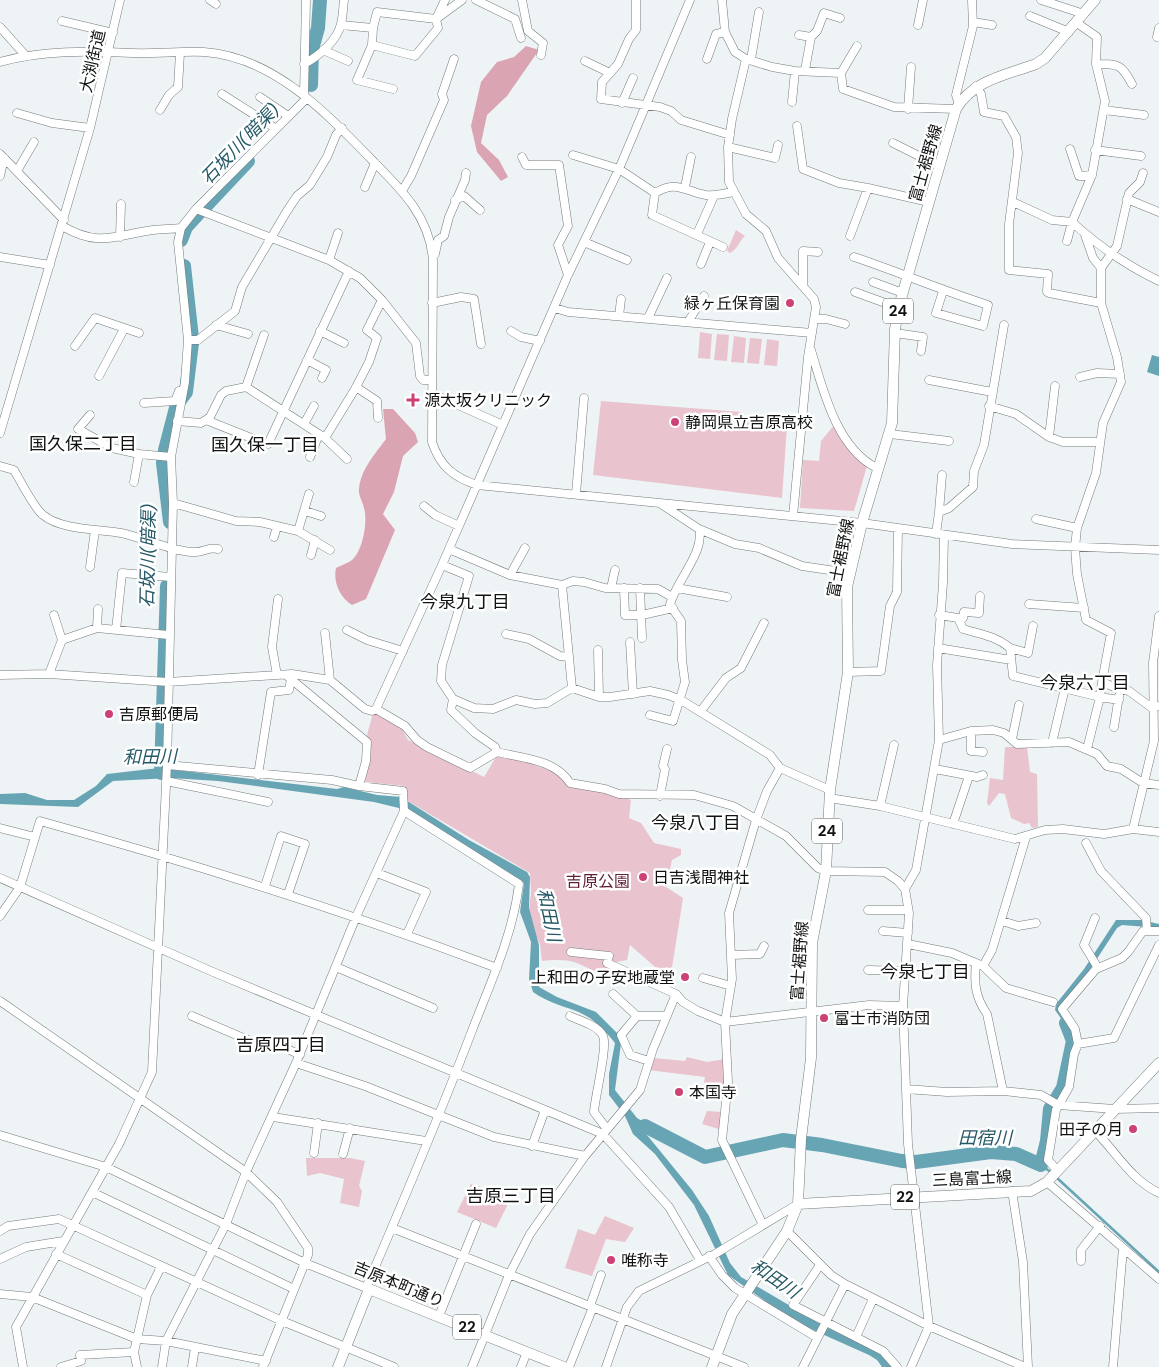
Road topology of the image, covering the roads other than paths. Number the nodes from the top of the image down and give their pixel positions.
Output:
1 (120, 0) edge
2 (306, 0) edge
3 (344, 0) edge
4 (445, 0) edge
5 (462, 0) edge
6 (476, 0) edge
7 (522, 0) edge
8 (636, 0) edge
9 (690, 0) edge
10 (722, 0) edge
11 (923, 0) edge
12 (972, 0) edge
13 (1041, 0) edge
14 (1095, 0) edge
15 (759, 12) dead end
16 (1084, 14) junction
17 (1030, 16) dead end
18 (436, 18) junction
19 (840, 18) dead end
20 (62, 21) dead end
21 (973, 22) junction
22 (1077, 23) junction
23 (341, 25) junction
24 (918, 25) dead end
25 (992, 26) dead end
26 (0, 27) edge
27 (373, 28) junction
28 (1159, 28) edge
29 (725, 32) junction
30 (1069, 32) junction
31 (113, 33) junction
32 (800, 35) dead end
33 (811, 37) junction
34 (521, 38) dead end
35 (1157, 38) dead end
36 (372, 45) junction
37 (857, 46) dead end
38 (323, 50) junction
39 (109, 52) junction
40 (180, 52) junction
41 (25, 55) junction
42 (540, 55) dead end
43 (454, 59) dead end
44 (748, 59) junction
45 (707, 60) dead end
46 (348, 61) dead end
47 (585, 61) dead end
48 (0, 62) edge
49 (309, 62) junction
50 (1096, 64) junction
51 (911, 67) dead end
52 (805, 70) junction
53 (795, 71) junction
54 (610, 73) junction
55 (841, 73) junction
56 (633, 78) dead end
57 (1132, 84) dead end
58 (976, 86) junction
59 (393, 89) dead end
60 (222, 94) dead end
61 (260, 97) dead end
62 (306, 97) junction
63 (792, 102) dead end
64 (622, 103) junction
65 (646, 105) junction
66 (958, 106) junction
67 (908, 108) junction
68 (160, 110) dead end
69 (1104, 110) junction
70 (17, 113) dead end
71 (288, 116) junction
72 (1144, 116) dead end
73 (797, 126) dead end
74 (90, 128) junction
75 (275, 128) junction
76 (342, 128) junction
77 (730, 135) junction
78 (34, 142) dead end
79 (893, 143) dead end
80 (778, 145) dead end
81 (728, 147) junction
82 (1070, 149) dead end
83 (1095, 150) junction
84 (573, 155) dead end
85 (2, 156) edge
86 (1141, 156) dead end
87 (522, 157) dead end
88 (691, 157) dead end
89 (375, 163) junction
90 (939, 166) junction
91 (619, 169) junction
92 (17, 171) junction
93 (466, 173) dead end
94 (1143, 173) dead end
95 (1092, 175) junction
96 (0, 176) edge
97 (365, 187) dead end
98 (686, 187) junction
99 (868, 188) junction
100 (402, 191) junction
101 (733, 192) junction
102 (655, 193) junction
103 (714, 196) junction
104 (1127, 199) junction
105 (455, 200) junction
106 (929, 202) junction
107 (1013, 202) junction
108 (121, 204) dead end
109 (196, 209) junction
110 (480, 210) dead end
111 (1159, 212) edge
112 (1072, 222) junction
113 (63, 223) junction
114 (181, 228) junction
115 (338, 233) dead end
116 (697, 234) junction
117 (1085, 235) junction
118 (850, 236) dead end
119 (120, 237) junction
120 (271, 237) junction
121 (1067, 241) dead end
122 (584, 242) junction
123 (710, 242) junction
124 (723, 247) dead end
125 (818, 252) dead end
126 (1111, 252) junction
127 (0, 257) edge
128 (854, 257) dead end
129 (330, 260) junction
130 (627, 260) dead end
131 (434, 261) junction
132 (701, 264) dead end
133 (50, 265) junction
134 (1101, 268) junction
135 (348, 271) junction
136 (568, 275) junction
137 (909, 275) junction
138 (667, 278) dead end
139 (1159, 281) edge
140 (873, 282) dead end
141 (803, 286) junction
142 (943, 291) junction
143 (855, 292) dead end
144 (904, 293) junction
145 (704, 296) dead end
146 (621, 299) dead end
147 (382, 300) junction
148 (432, 303) junction
149 (1101, 303) junction
150 (555, 308) junction
151 (899, 308) junction
152 (619, 316) junction
153 (648, 318) junction
154 (814, 319) junction
155 (688, 322) junction
156 (845, 324) dead end
157 (216, 325) junction
158 (1004, 325) dead end
159 (124, 329) junction
160 (320, 331) junction
161 (511, 331) dead end
162 (895, 332) junction
163 (138, 333) dead end
164 (812, 333) junction
165 (248, 334) dead end
166 (264, 336) dead end
167 (188, 340) junction
168 (540, 341) junction
169 (344, 343) dead end
170 (481, 344) dead end
171 (75, 346) dead end
172 (811, 350) junction
173 (921, 351) dead end
174 (307, 360) junction
175 (1120, 374) junction
176 (99, 376) dead end
177 (1080, 377) dead end
178 (322, 378) dead end
179 (431, 380) junction
180 (928, 380) dead end
181 (1055, 386) dead end
182 (246, 387) junction
183 (356, 387) junction
184 (992, 392) junction
185 (180, 393) junction
186 (431, 393) junction
187 (584, 398) dead end
188 (144, 403) dead end
189 (314, 406) dead end
190 (989, 406) junction
191 (284, 410) junction
192 (90, 415) dead end
193 (378, 418) dead end
194 (206, 420) junction
195 (176, 421) junction
196 (1, 423) edge
197 (304, 424) junction
198 (503, 425) junction
199 (0, 432) edge
200 (890, 434) junction
201 (322, 437) junction
202 (1049, 438) junction
203 (259, 441) dead end
204 (950, 441) dead end
205 (1100, 442) junction
206 (268, 444) dead end
207 (139, 454) junction
208 (171, 457) junction
209 (310, 457) dead end
210 (347, 459) dead end
211 (0, 466) edge
212 (878, 468) junction
213 (942, 475) dead end
214 (134, 482) dead end
215 (477, 484) junction
216 (309, 494) dead end
217 (576, 494) junction
218 (173, 503) junction
219 (659, 503) junction
220 (424, 506) dead end
221 (305, 512) junction
222 (939, 512) junction
223 (321, 516) dead end
224 (793, 516) junction
225 (1036, 519) dead end
226 (862, 523) junction
227 (277, 526) junction
228 (459, 526) junction
229 (898, 528) junction
230 (1077, 528) junction
231 (699, 529) junction
232 (95, 530) junction
233 (298, 531) junction
234 (940, 534) junction
235 (274, 537) dead end
236 (316, 540) junction
237 (168, 546) junction
238 (525, 548) dead end
239 (1075, 548) junction
240 (218, 549) dead end
241 (449, 549) junction
242 (330, 550) dead end
243 (1159, 550) edge
244 (310, 555) dead end
245 (442, 565) junction
246 (90, 568) dead end
247 (615, 570) dead end
248 (849, 573) junction
249 (510, 575) junction
250 (168, 577) junction
251 (562, 585) junction
252 (611, 588) junction
253 (624, 588) junction
254 (640, 588) junction
255 (677, 588) junction
256 (980, 596) dead end
257 (727, 597) dead end
258 (672, 598) junction
259 (278, 599) dead end
260 (1029, 604) dead end
261 (673, 608) junction
262 (1084, 608) junction
263 (98, 609) dead end
264 (54, 615) dead end
265 (642, 615) junction
266 (940, 615) junction
267 (1159, 616) edge
268 (958, 618) junction
269 (764, 623) dead end
270 (1033, 626) dead end
271 (98, 628) junction
272 (116, 630) junction
273 (347, 630) dead end
274 (325, 633) dead end
275 (506, 634) dead end
276 (166, 635) junction
277 (642, 638) dead end
278 (62, 640) junction
279 (630, 642) dead end
280 (938, 648) junction
281 (1010, 648) junction
282 (598, 650) dead end
283 (403, 651) junction
284 (569, 656) junction
285 (1011, 660) junction
286 (848, 672) junction
287 (49, 674) junction
288 (0, 675) edge
289 (277, 676) junction
290 (289, 677) junction
291 (330, 680) junction
292 (165, 682) junction
293 (1102, 682) junction
294 (572, 688) junction
295 (1065, 688) junction
296 (1120, 689) junction
297 (633, 694) junction
298 (599, 697) junction
299 (1100, 697) junction
300 (454, 698) junction
301 (680, 700) junction
302 (1119, 700) junction
303 (1019, 705) dead end
304 (1156, 707) edge
305 (376, 709) junction
306 (700, 712) junction
307 (650, 715) dead end
308 (1114, 727) dead end
309 (971, 731) junction
310 (939, 740) junction
311 (1012, 740) junction
312 (1052, 743) junction
313 (894, 745) dead end
314 (667, 749) dead end
315 (1087, 749) junction
316 (497, 752) junction
317 (983, 752) dead end
318 (167, 765) junction
319 (780, 768) junction
320 (935, 769) junction
321 (258, 775) junction
322 (983, 775) dead end
323 (969, 776) junction
324 (166, 781) junction
325 (1143, 783) junction
326 (1159, 785) edge
327 (359, 786) junction
328 (830, 794) junction
329 (660, 796) junction
330 (268, 802) dead end
331 (880, 806) junction
332 (404, 811) junction
333 (926, 818) junction
334 (756, 820) junction
335 (953, 824) junction
336 (0, 828) edge
337 (1133, 829) junction
338 (1159, 832) edge
339 (35, 837) junction
340 (1026, 837) junction
341 (1086, 843) dead end
342 (163, 856) junction
343 (826, 871) junction
344 (376, 873) junction
345 (0, 878) edge
346 (265, 886) junction
347 (20, 887) junction
348 (905, 889) junction
349 (288, 894) junction
350 (868, 910) dead end
351 (908, 910) junction
352 (0, 916) edge
353 (356, 917) junction
354 (1095, 918) dead end
355 (1002, 921) junction
356 (1036, 924) dead end
357 (1148, 930) junction
358 (883, 931) dead end
359 (1159, 931) edge
360 (908, 933) junction
361 (407, 934) junction
362 (908, 944) junction
363 (1159, 944) edge
364 (159, 946) junction
365 (764, 946) dead end
366 (571, 952) dead end
367 (731, 955) junction
368 (980, 965) junction
369 (1097, 966) junction
370 (336, 967) junction
371 (497, 968) junction
372 (868, 970) dead end
373 (904, 971) junction
374 (703, 978) dead end
375 (731, 986) junction
376 (613, 994) dead end
377 (676, 994) junction
378 (0, 1000) edge
379 (1053, 1002) dead end
380 (903, 1006) junction
381 (433, 1008) dead end
382 (811, 1012) junction
383 (317, 1014) junction
384 (192, 1016) dead end
385 (570, 1016) dead end
386 (637, 1016) junction
387 (666, 1016) junction
388 (725, 1022) junction
389 (1078, 1044) junction
390 (300, 1055) junction
391 (649, 1061) junction
392 (296, 1063) junction
393 (1159, 1063) edge
394 (456, 1072) junction
395 (906, 1089) junction
396 (1002, 1091) junction
397 (141, 1099) junction
398 (1058, 1105) junction
399 (1159, 1108) edge
400 (1115, 1109) junction
401 (545, 1110) junction
402 (438, 1114) junction
403 (273, 1118) junction
404 (318, 1123) junction
405 (350, 1128) junction
406 (605, 1131) junction
407 (1095, 1131) junction
408 (0, 1135) edge
409 (426, 1141) junction
410 (532, 1146) junction
411 (314, 1153) dead end
412 (343, 1154) dead end
413 (585, 1156) junction
414 (106, 1167) junction
415 (246, 1172) junction
416 (1053, 1175) junction
417 (1012, 1191) junction
418 (92, 1192) junction
419 (1159, 1193) edge
420 (915, 1196) junction
421 (798, 1204) junction
422 (226, 1224) junction
423 (476, 1224) dead end
424 (73, 1225) junction
425 (763, 1225) junction
426 (1100, 1226) junction
427 (392, 1228) junction
428 (0, 1231) edge
429 (787, 1231) junction
430 (63, 1240) junction
431 (1123, 1248) junction
432 (213, 1250) junction
433 (56, 1254) junction
434 (712, 1255) junction
435 (463, 1257) junction
436 (0, 1259) edge
437 (700, 1260) junction
438 (1080, 1261) dead end
439 (305, 1263) junction
440 (820, 1265) junction
441 (161, 1267) junction
442 (509, 1275) junction
443 (601, 1275) dead end
444 (1159, 1279) edge
445 (195, 1282) junction
446 (845, 1284) junction
447 (368, 1288) junction
448 (294, 1289) junction
449 (748, 1289) junction
450 (0, 1294) edge
451 (147, 1295) junction
452 (32, 1296) junction
453 (873, 1299) junction
454 (591, 1306) junction
455 (439, 1316) junction
456 (624, 1319) junction
457 (282, 1321) junction
458 (824, 1323) junction
459 (929, 1326) junction
460 (484, 1334) junction
461 (817, 1336) junction
462 (856, 1337) junction
463 (137, 1339) junction
464 (166, 1341) junction
465 (195, 1347) junction
466 (346, 1347) junction
467 (134, 1352) junction
468 (527, 1352) junction
469 (716, 1356) junction
470 (264, 1364) edge
471 (23, 1367) edge
472 (61, 1367) edge
473 (137, 1367) edge
474 (162, 1367) edge
475 (192, 1367) edge
476 (338, 1367) edge
477 (394, 1367) edge
478 (472, 1367) edge
479 (521, 1367) edge
480 (564, 1367) edge
481 (569, 1367) edge
482 (606, 1367) edge
483 (712, 1367) edge
484 (744, 1367) edge
485 (803, 1367) edge
486 (897, 1367) edge
487 (910, 1367) edge
488 (1027, 1367) edge
489 (1113, 1367) edge

1 - 31 street, 大渕街道
2 - 49 street
3 - 23 street
4 - 18 street
5 - 18 street
6 - 34 street
7 - 42 street
8 - 54 street
9 - 65 street
10 - 29 street
11 - 24 street
12 - 21 street
13 - 16 street
14 - 16 main road, 富士裾野線 / 24
15 - 44 street
16 - 22 main road, 富士裾野線 / 24
17 - 30 street
18 - 27 street
18 - 36 street
19 - 33 street
20 - 31 street
21 - 25 street
21 - 66 street
22 - 30 main road, 富士裾野線 / 24
22 - 50 street
23 - 27 street
23 - 38 street
26 - 41 street
27 - 36 street
28 - 35 street
29 - 44 street
29 - 45 street
30 - 58 main road, 富士裾野線 / 24
31 - 39 street, 大渕街道
32 - 33 street
33 - 52 street
36 - 59 street
37 - 55 street
38 - 46 street
38 - 49 street
39 - 40 street
39 - 41 street
39 - 74 street, 大渕街道
40 - 62 street
40 - 68 street
41 - 48 street
43 - 100 street
44 - 53 street
44 - 77 street
47 - 54 street
49 - 62 street
50 - 57 street
50 - 69 street
51 - 67 street
52 - 53 street
52 - 55 street
53 - 63 street
54 - 64 street
55 - 67 street
56 - 64 street
58 - 66 main road, 富士裾野線 / 24
58 - 107 street
60 - 75 street
61 - 71 street
62 - 71 street
62 - 76 street
64 - 65 street
65 - 77 street
65 - 91 street
66 - 67 street
66 - 90 main road, 富士裾野線 / 24
69 - 72 street
69 - 83 street
70 - 74 street
71 - 75 street
73 - 99 street
74 - 113 street, 大渕街道
75 - 109 street
76 - 89 street
76 - 120 street
77 - 81 street
78 - 92 street
79 - 90 street
80 - 81 street
81 - 101 street
82 - 95 street
83 - 86 street
83 - 95 street
84 - 91 street
85 - 92 street
85 - 96 street
87 - 136 street
88 - 98 street
89 - 97 street
89 - 100 street
90 - 106 main road, 富士裾野線 / 24
91 - 102 street
91 - 122 street
92 - 113 street
93 - 105 street
94 - 104 street
95 - 112 street
98 - 102 street
98 - 103 street
99 - 106 street
99 - 118 street
100 - 131 street
101 - 103 street
101 - 141 street
102 - 116 street
103 - 116 street
104 - 111 street
104 - 126 street
105 - 110 street
105 - 131 street
106 - 137 main road, 富士裾野線 / 24
107 - 112 street
107 - 149 street
108 - 119 street
109 - 114 street
109 - 120 street
112 - 117 street
112 - 121 street
113 - 119 street
113 - 133 street, 大渕街道
114 - 119 street
114 - 167 street
115 - 129 street
116 - 123 street
117 - 126 street
117 - 134 street
120 - 129 street
120 - 157 street
122 - 130 street
122 - 136 street
123 - 124 street
123 - 132 street
125 - 141 street
126 - 134 street
126 - 139 street
127 - 133 street
128 - 137 street
129 - 135 street
131 - 148 street
133 - 196 street, 大渕街道
134 - 149 street
135 - 147 street
135 - 160 street
136 - 150 street
137 - 142 street
137 - 144 main road, 富士裾野線 / 24
138 - 153 street
140 - 144 street
141 - 154 street
142 - 142 street
143 - 151 street
144 - 151 main road, 富士裾野線 / 24
145 - 155 street
146 - 152 street
147 - 179 street
147 - 183 street
148 - 170 street
148 - 179 street
149 - 175 street
150 - 152 street
150 - 168 street
151 - 162 main road, 富士裾野線 / 24
152 - 153 street
153 - 155 street
154 - 156 street
154 - 164 street
155 - 164 street
157 - 165 street
157 - 167 street
158 - 184 street
159 - 163 street
159 - 171 street
159 - 176 street
160 - 169 street
160 - 174 street
161 - 168 street
162 - 173 street
162 - 200 main road, 富士裾野線 / 24
164 - 172 street
166 - 182 street
167 - 185 street
168 - 198 street
172 - 212 street
172 - 224 street
174 - 178 street
174 - 191 street
175 - 177 street
175 - 205 street
179 - 186 street
180 - 184 street
181 - 202 street
182 - 191 street
182 - 194 street
183 - 193 street
183 - 201 street
184 - 190 street
185 - 188 street
185 - 195 street
186 - 198 street
186 - 215 street
187 - 217 street
189 - 197 street
190 - 202 street
190 - 222 street
191 - 197 street
191 - 206 street
192 - 207 street
194 - 195 street
194 - 203 street
195 - 208 street
196 - 199 street, 大渕街道
197 - 201 street
198 - 215 street
200 - 204 street
200 - 212 main road, 富士裾野線 / 24
201 - 209 street
201 - 210 street
202 - 205 street
205 - 230 street
207 - 208 street
207 - 214 street
208 - 218 street
211 - 232 street
212 - 226 main road, 富士裾野線 / 24
213 - 222 street
215 - 217 street
215 - 228 street
216 - 221 street
217 - 219 street
218 - 227 street
218 - 237 street
219 - 224 street
219 - 231 street
220 - 228 street
221 - 223 street
221 - 233 street
222 - 234 street
224 - 226 street
225 - 230 street
226 - 229 street
226 - 248 main road, 富士裾野線 / 24
227 - 233 street
227 - 235 street
228 - 241 street
229 - 234 street
229 - 286 street
230 - 239 street
231 - 248 street
231 - 255 street
232 - 237 street
232 - 246 street
233 - 236 street
234 - 239 street
234 - 266 street
236 - 242 street
236 - 244 street
237 - 240 street
237 - 250 street
238 - 249 street
239 - 243 street
239 - 262 street
241 - 245 street
241 - 249 street
245 - 283 street
245 - 300 street
247 - 252 street
248 - 286 main road, 富士裾野線 / 24
249 - 251 street
250 - 272 street
250 - 276 street
251 - 252 street
251 - 284 street
252 - 253 street
253 - 254 street
253 - 265 street
254 - 258 street
254 - 265 street
255 - 257 street
255 - 258 street
256 - 268 street
258 - 261 street
259 - 289 street
260 - 262 street
261 - 265 street
261 - 301 street
262 - 293 street
263 - 271 street
264 - 278 street
265 - 277 street
266 - 268 street
266 - 280 street
267 - 304 street
268 - 281 street
269 - 306 street
270 - 281 street
271 - 272 street
271 - 278 street
272 - 276 street
273 - 283 street
274 - 291 street
275 - 284 street
276 - 292 street
278 - 287 street
279 - 297 street
280 - 285 street
280 - 310 street
281 - 285 street
282 - 298 street
283 - 305 street
284 - 294 street
285 - 295 street
286 - 328 main road, 富士裾野線 / 24
287 - 288 street
287 - 292 street
289 - 290 street
289 - 292 street
290 - 291 street
290 - 321 street
290 - 327 street
291 - 305 street
292 - 318 street
293 - 296 street
293 - 299 street
294 - 298 street
294 - 300 street
295 - 299 street
295 - 312 street
296 - 302 street
296 - 304 street
297 - 298 street
297 - 301 street
299 - 302 street
299 - 315 street
300 - 316 street
301 - 306 street
301 - 307 street
302 - 308 street
303 - 311 street
304 - 325 street
305 - 316 street
306 - 319 street
309 - 310 street
309 - 311 street
309 - 317 street
310 - 320 street
311 - 312 street
312 - 315 street
313 - 331 street
314 - 329 street
315 - 325 street
316 - 329 street
318 - 321 street
318 - 324 street
319 - 328 street
319 - 334 street
320 - 323 street
320 - 333 street
321 - 327 street
322 - 323 street
323 - 335 street
324 - 330 street
324 - 342 street
325 - 326 street
325 - 337 street
327 - 332 street
328 - 331 street
328 - 343 main road, 富士裾野線 / 24
329 - 334 street
331 - 333 street
332 - 344 street
332 - 371 street
333 - 335 street
333 - 348 street
334 - 343 street
334 - 367 street
335 - 340 street
336 - 339 street
337 - 338 street
337 - 340 street
339 - 342 street
339 - 347 street
340 - 355 street
341 - 357 street
342 - 346 street
342 - 364 street
343 - 348 street
343 - 382 main road, 富士裾野線 / 24
344 - 353 street
344 - 361 street
345 - 347 street
346 - 349 street
346 - 349 street
347 - 352 street
347 - 364 street
348 - 351 street
349 - 353 street
350 - 351 street
351 - 360 street
353 - 361 street
353 - 370 street
354 - 369 street
355 - 356 street
355 - 368 street
357 - 359 street
357 - 369 street
358 - 360 street
360 - 362 street
361 - 371 street
362 - 368 street
362 - 373 street
363 - 389 street
364 - 383 street
364 - 397 street
365 - 367 street
366 - 377 street
367 - 375 street
368 - 379 street
368 - 396 street
369 - 389 street
370 - 381 street
370 - 383 street
371 - 394 street
372 - 373 street
373 - 380 street
374 - 375 street
375 - 388 street
376 - 386 street
377 - 387 street
377 - 388 street
378 - 397 street
380 - 382 street
380 - 395 street
382 - 388 street
382 - 421 main road, 富士裾野線 / 24
383 - 390 street
383 - 394 street
384 - 390 street
385 - 406 street
386 - 387 street
386 - 391 street
387 - 391 street
388 - 425 street
389 - 398 street
390 - 392 street
391 - 406 street
392 - 402 street
392 - 403 street
393 - 400 main road, 三島富士線 / 22
394 - 401 street
394 - 402 street
395 - 396 street
395 - 420 street
396 - 398 street
397 - 414 street
397 - 415 street
398 - 400 street
398 - 416 street
399 - 400 street
400 - 407 main road, 三島富士線 / 22
401 - 406 street
401 - 410 street
402 - 409 street
402 - 410 street
403 - 404 street
403 - 415 street
404 - 405 street
404 - 411 street
405 - 409 street
405 - 412 street
406 - 413 street
406 - 437 street
407 - 416 main road, 三島富士線 / 22
407 - 419 street
408 - 414 street, 吉原本町通り
409 - 427 street
410 - 413 street
413 - 442 street
414 - 418 street
414 - 422 street, 吉原本町通り
415 - 422 street
415 - 439 street
416 - 417 main road, 三島富士線 / 22
416 - 426 street
417 - 420 main road, 三島富士線 / 22
417 - 488 street
418 - 424 street
418 - 432 street
420 - 421 main road, 三島富士線 / 22
420 - 459 street
421 - 425 street
421 - 429 main road
422 - 432 street
422 - 439 street, 吉原本町通り
423 - 435 street
424 - 428 street
424 - 430 street
424 - 441 street
425 - 434 street
426 - 431 street
426 - 438 street
427 - 435 street
427 - 447 street
429 - 440 street
429 - 449 main road
430 - 433 street
430 - 436 street
431 - 444 street
431 - 489 street
432 - 445 street
432 - 448 street
433 - 451 street
433 - 452 street
434 - 437 street
434 - 449 street
435 - 442 street
435 - 455 street
437 - 456 street
439 - 447 street, 吉原本町通り
439 - 448 street
440 - 446 street
440 - 458 street
441 - 445 street
441 - 451 street
442 - 454 street
442 - 460 street
443 - 454 street
445 - 457 street
445 - 464 street
446 - 453 street
446 - 458 street
447 - 455 main road, 吉原本町通り / 22
447 - 466 main road
448 - 457 street
449 - 461 street
449 - 469 main road
450 - 452 street
451 - 463 street
452 - 463 street
452 - 471 street
453 - 459 street
453 - 462 street
454 - 456 street
454 - 481 street
455 - 460 main road, 吉原本町通り / 22
456 - 469 street
456 - 482 street
457 - 466 street
457 - 470 street
458 - 461 street
458 - 462 street
459 - 487 street
459 - 488 street
460 - 468 main road, 吉原本町通り / 22
460 - 478 street
461 - 485 street
462 - 486 street
463 - 464 street
463 - 467 street
464 - 465 street
464 - 474 street
465 - 470 street
465 - 475 street
466 - 476 main road
466 - 477 street
467 - 472 street
467 - 473 street
468 - 479 street
468 - 480 main road, 吉原本町通り / 22
469 - 483 main road
469 - 484 street

